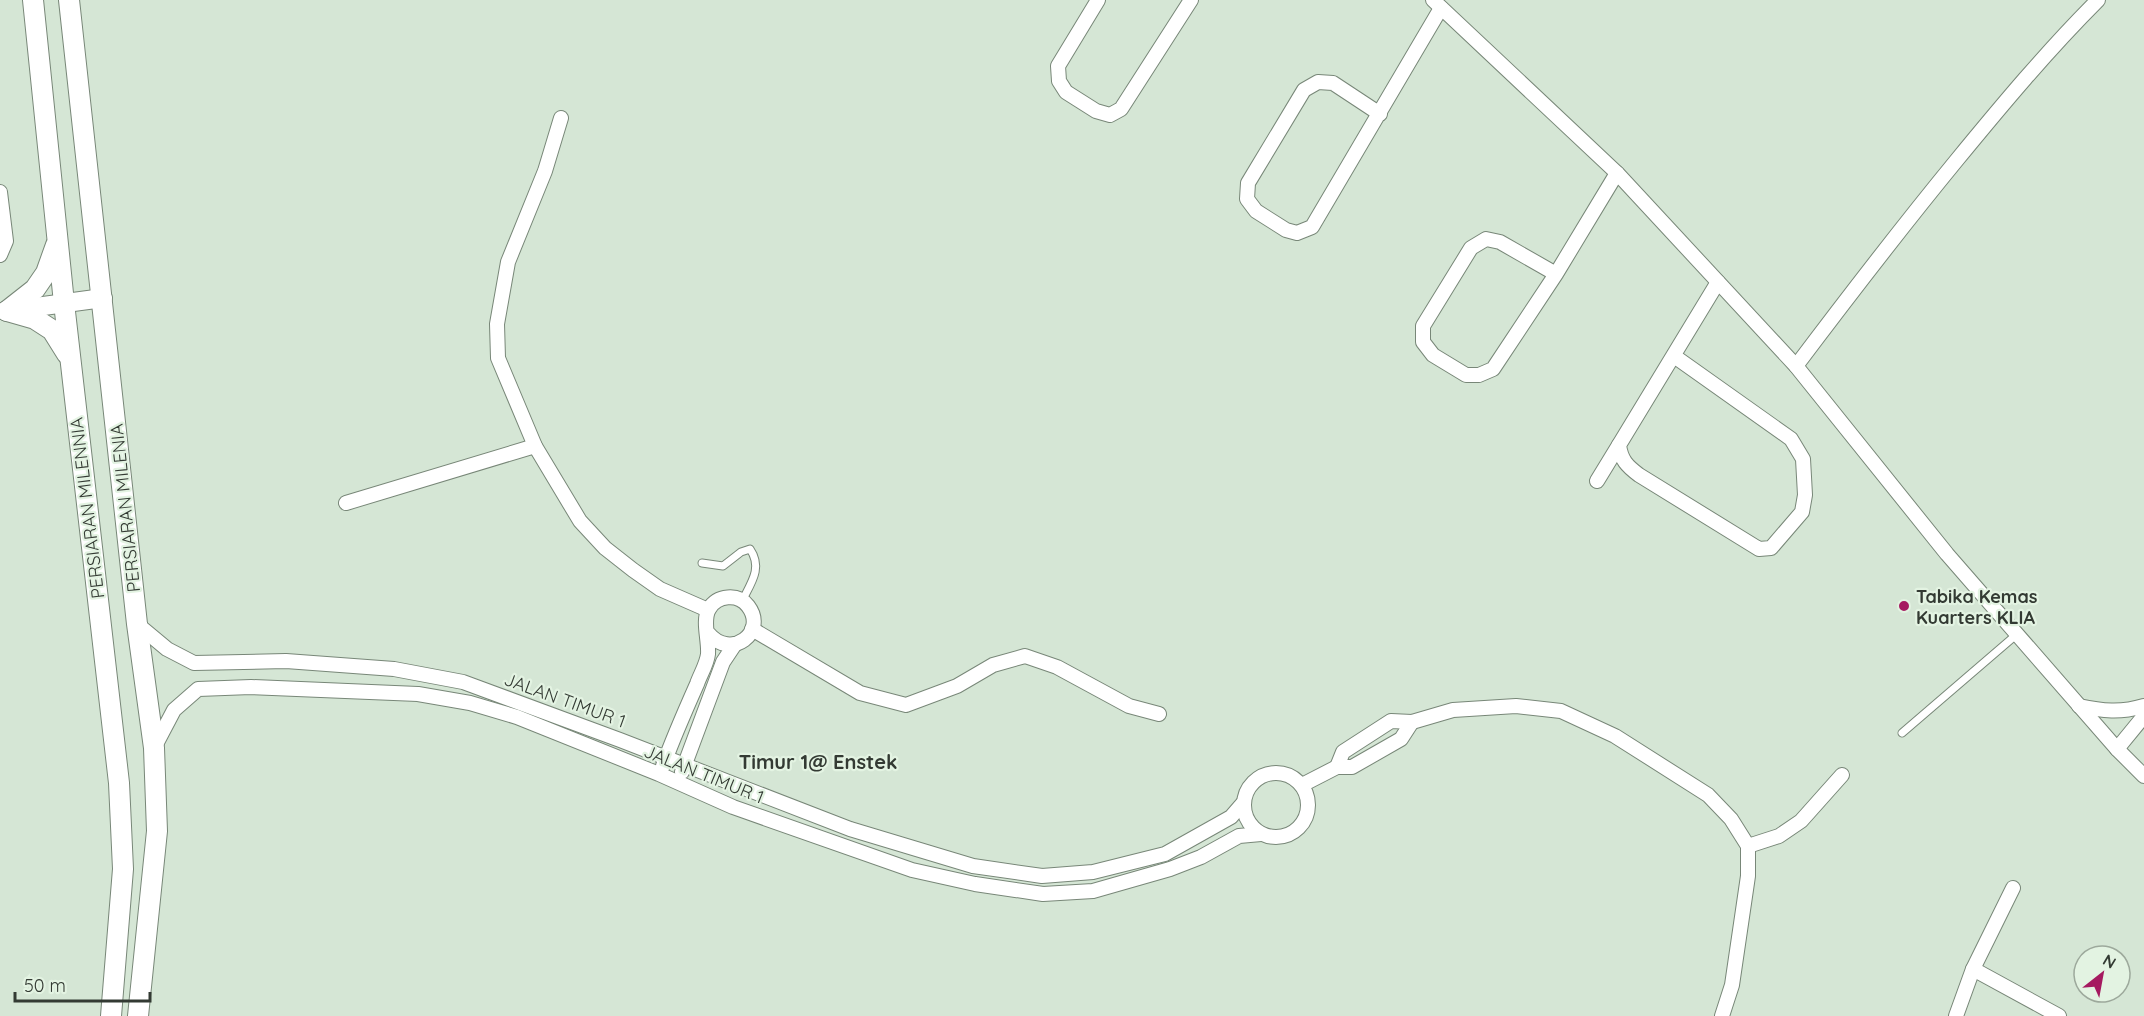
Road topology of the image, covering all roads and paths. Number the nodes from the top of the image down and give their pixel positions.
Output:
1 (33, 0) edge
2 (69, 0) edge
3 (1098, 0) edge
4 (1191, 0) edge
5 (2098, 0) edge
6 (1437, 4) edge
7 (1380, 114) junction
8 (561, 118) dead end
9 (1617, 173) junction
10 (0, 192) edge
11 (58, 242) junction
12 (0, 255) edge
13 (1556, 274) junction
14 (1718, 282) junction
15 (103, 298) junction
16 (64, 303) junction
17 (4, 312) edge
18 (1674, 356) junction
19 (70, 358) junction
20 (1796, 366) junction
21 (1619, 444) junction
22 (535, 446) junction
23 (1597, 482) dead end
24 (345, 503) dead end
25 (702, 563) dead end
26 (742, 601) junction
27 (708, 610) junction
28 (137, 624) junction
29 (752, 629) junction
30 (708, 633) junction
31 (2016, 635) junction
32 (735, 644) junction
33 (2079, 706) junction
34 (2144, 706) edge
35 (1159, 714) dead end
36 (2144, 716) edge
37 (1412, 723) junction
38 (1902, 733) dead end
39 (154, 748) junction
40 (2117, 749) junction
41 (665, 758) junction
42 (684, 765) junction
43 (1337, 767) junction
44 (659, 774) junction
45 (1842, 775) dead end
46 (2144, 776) edge
47 (678, 783) junction
48 (1302, 785) junction
49 (1244, 802) junction
50 (1261, 834) junction
51 (1748, 846) junction
52 (2013, 888) dead end
53 (1972, 969) junction
54 (111, 1016) edge
55 (138, 1016) edge
56 (1722, 1016) edge
57 (1956, 1016) edge
58 (2059, 1016) edge

1 - 11 main road, PERSIARAN MILENNIA
2 - 15 main road, PERSIARAN MILENIA
3 - 4 street
5 - 20 street
6 - 7 street
6 - 9 street
7 - 7 street
8 - 22 street
9 - 13 street
9 - 14 street
10 - 12 street
11 - 16 main road, PERSIARAN MILENNIA
11 - 17 main road
13 - 13 street
14 - 18 street
14 - 20 street
15 - 16 street
15 - 28 main road, PERSIARAN MILENIA
16 - 17 street
16 - 19 main road, PERSIARAN MILENNIA
17 - 19 main road
18 - 21 street
18 - 21 street
19 - 54 main road, PERSIARAN MILENNIA
20 - 31 street
21 - 23 street
22 - 24 street
22 - 27 street
25 - 26 lane
26 - 27 street
26 - 29 street
27 - 30 street
28 - 39 main road, PERSIARAN MILENIA
28 - 41 street, JALAN TIMUR 1
29 - 32 street
29 - 35 street
30 - 32 street
30 - 41 street
31 - 33 street
31 - 38 lane
32 - 42 street
33 - 34 street
33 - 40 street
36 - 40 street
37 - 43 street
37 - 43 street
37 - 51 street
39 - 44 street, JALAN TIMUR 1
39 - 55 main road, PERSIARAN MILENIA
40 - 46 street
41 - 42 street, JALAN TIMUR 1
41 - 44 street
42 - 47 street
42 - 49 street, JALAN TIMUR 1
43 - 48 street
44 - 47 street, JALAN TIMUR 1
45 - 51 street
47 - 50 street, JALAN TIMUR 1
48 - 49 street
48 - 50 street
49 - 50 street
51 - 56 street
52 - 53 street
53 - 57 street
53 - 58 street

